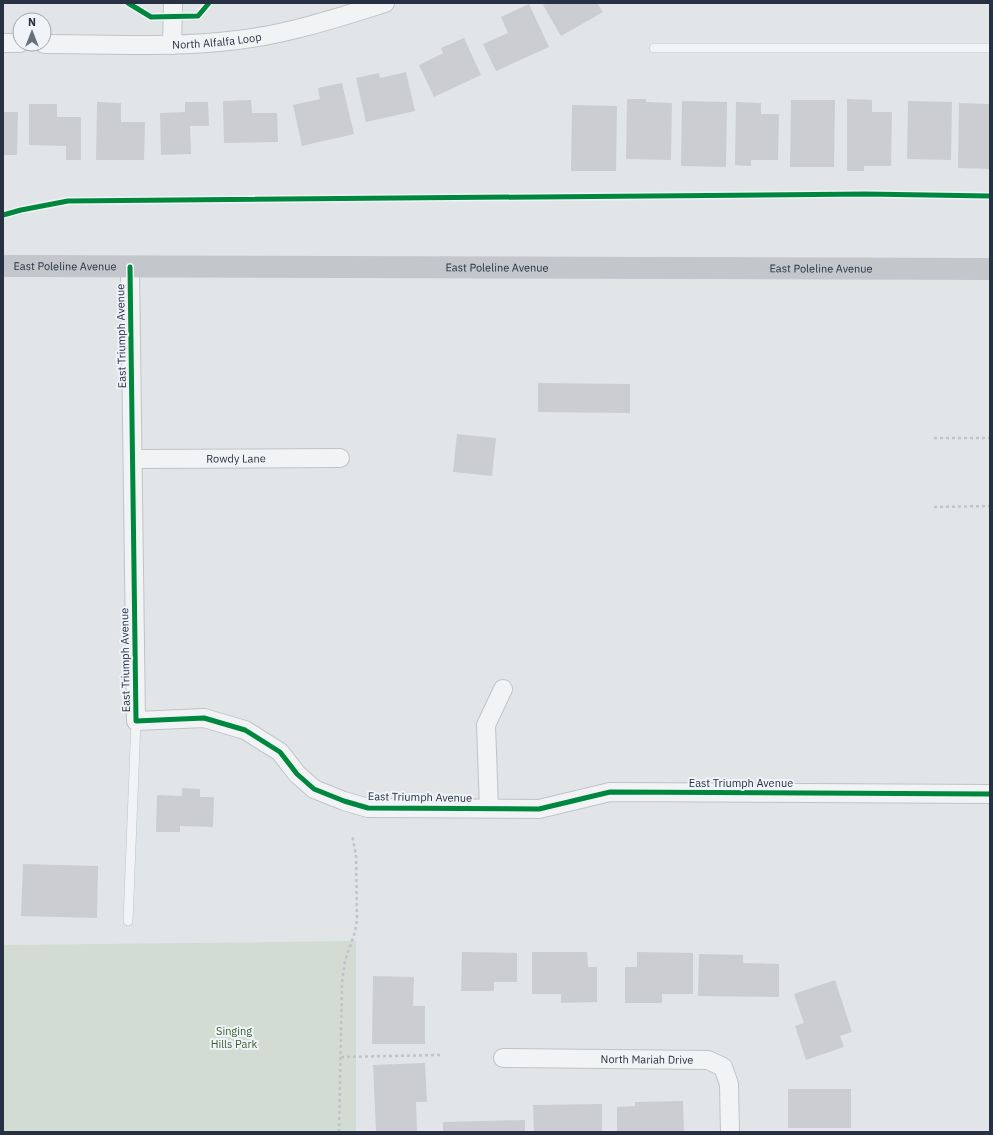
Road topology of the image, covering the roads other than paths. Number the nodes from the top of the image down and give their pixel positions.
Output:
1 (173, 3) edge
2 (385, 3) edge
3 (52, 44) edge
4 (172, 45) junction
5 (654, 48) dead end
6 (990, 48) edge
7 (3, 266) edge
8 (130, 267) junction
9 (990, 269) edge
10 (340, 458) dead end
11 (133, 459) junction
12 (503, 689) dead end
13 (136, 721) junction
14 (990, 794) edge
15 (489, 808) junction
16 (128, 921) dead end
17 (502, 1058) dead end
18 (730, 1132) edge

1 - 4 street
2 - 4 street, North Alfalfa Loop
3 - 4 street, North Alfalfa Loop
5 - 6 lane
7 - 8 main road, East Poleline Avenue
8 - 9 main road, East Poleline Avenue
8 - 11 street, East Triumph Avenue
10 - 11 street, Rowdy Lane
11 - 13 street, East Triumph Avenue
12 - 15 street
13 - 15 street, East Triumph Avenue
13 - 16 lane
14 - 15 street, East Triumph Avenue
17 - 18 street, North Mariah Drive

